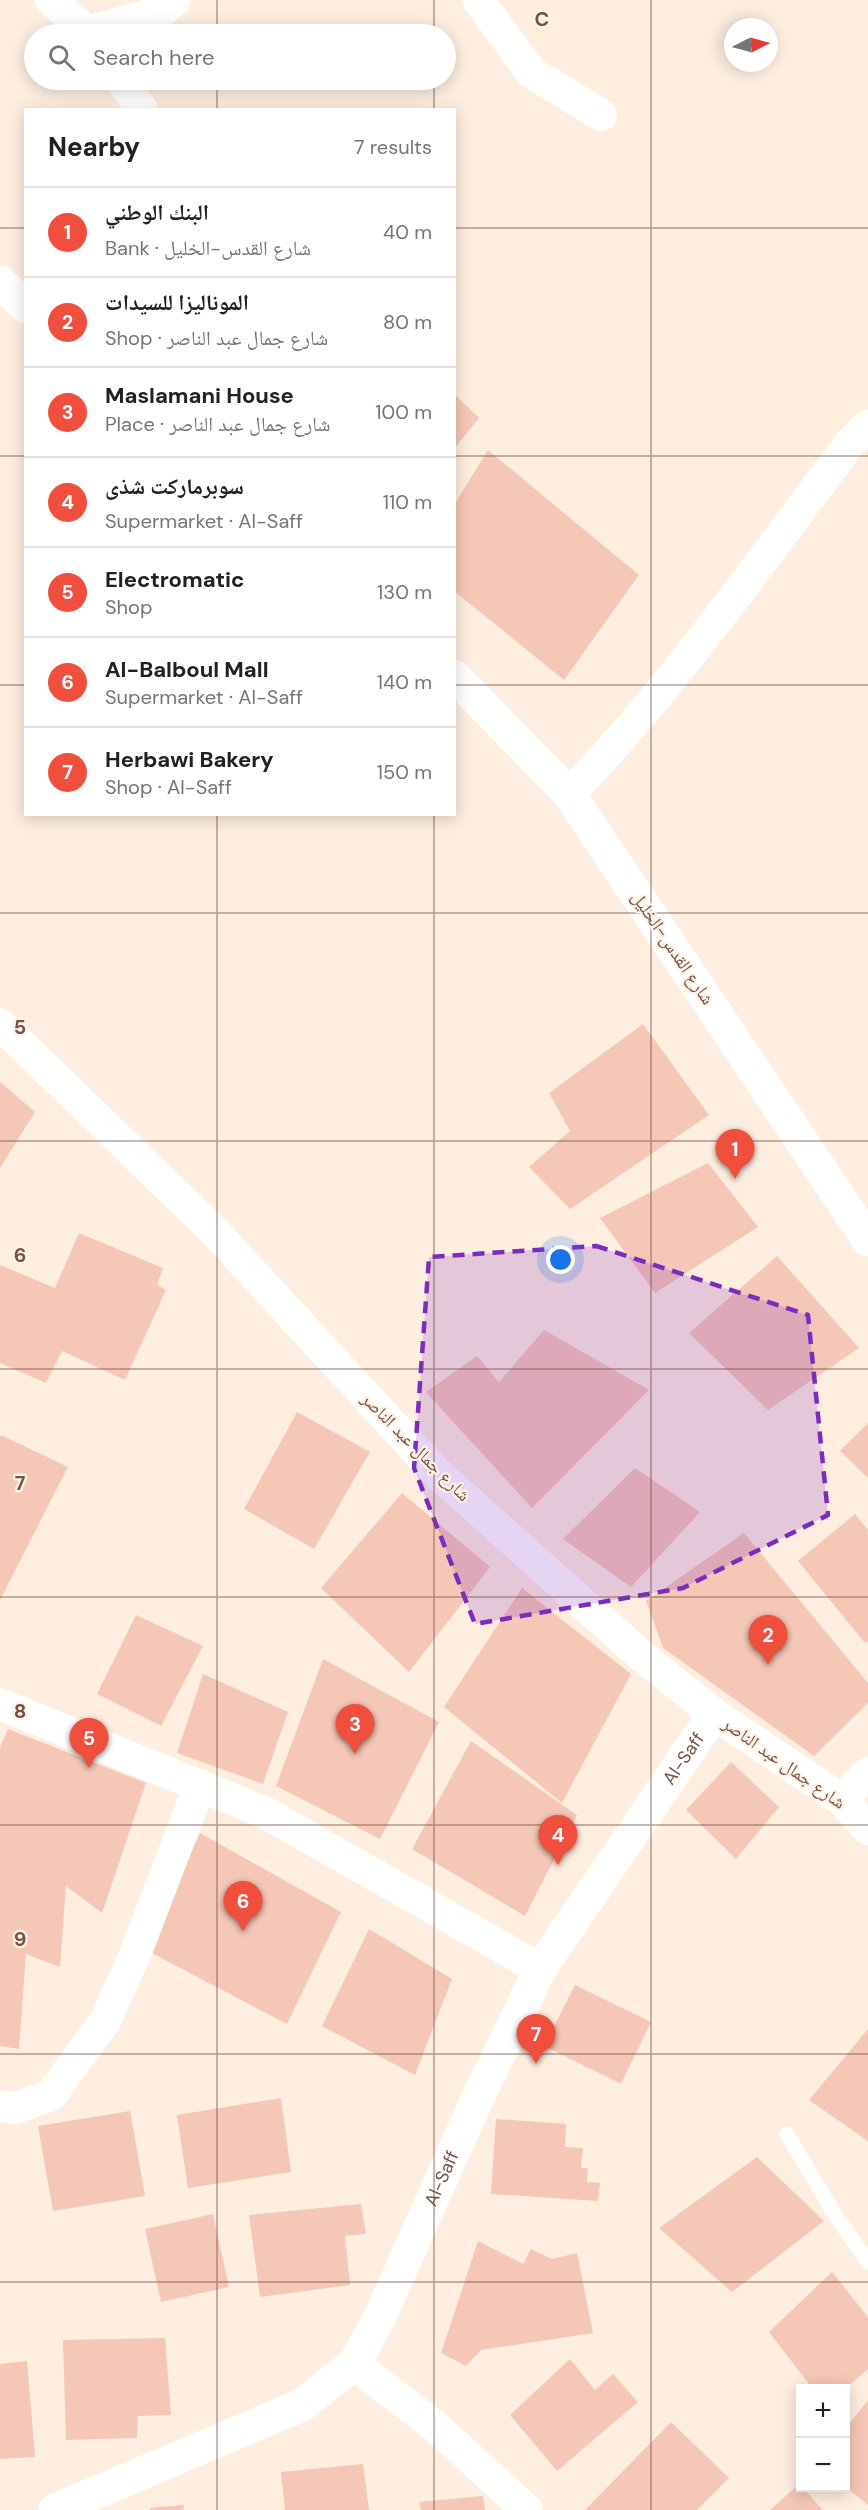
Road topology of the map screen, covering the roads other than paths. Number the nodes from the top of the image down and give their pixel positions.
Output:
1 (51, 0) edge
2 (175, 0) edge
3 (478, 0) edge
4 (79, 24) edge
5 (119, 24) edge
6 (129, 90) edge
7 (141, 108) edge
8 (601, 115) dead end
9 (0, 282) edge
10 (24, 305) edge
11 (868, 425) edge
12 (456, 678) edge
13 (568, 794) junction
14 (0, 1024) edge
15 (868, 1240) edge
16 (0, 1704) edge
17 (714, 1714) junction
18 (868, 1773) edge
19 (200, 1785) junction
20 (842, 1800) junction
21 (868, 1829) edge
22 (540, 1969) junction
23 (0, 2106) edge
24 (787, 2134) dead end
25 (868, 2262) edge
26 (354, 2364) junction
27 (55, 2510) edge
28 (527, 2510) edge

1 - 4 street
2 - 5 street
3 - 8 street
6 - 7 street
9 - 10 street
11 - 13 street
12 - 13 street, شارع القدس-الخليل
13 - 15 street, شارع القدس-الخليل
14 - 17 street, شارع جمال عبد الناصر
16 - 19 street
17 - 20 street, شارع جمال عبد الناصر
17 - 22 street, Al-Saff
18 - 20 street
19 - 22 street
19 - 23 street
20 - 21 street, شارع جمال عبد الناصر
22 - 26 street, Al-Saff
24 - 25 lane
26 - 27 street, Al-Saff
26 - 28 street

